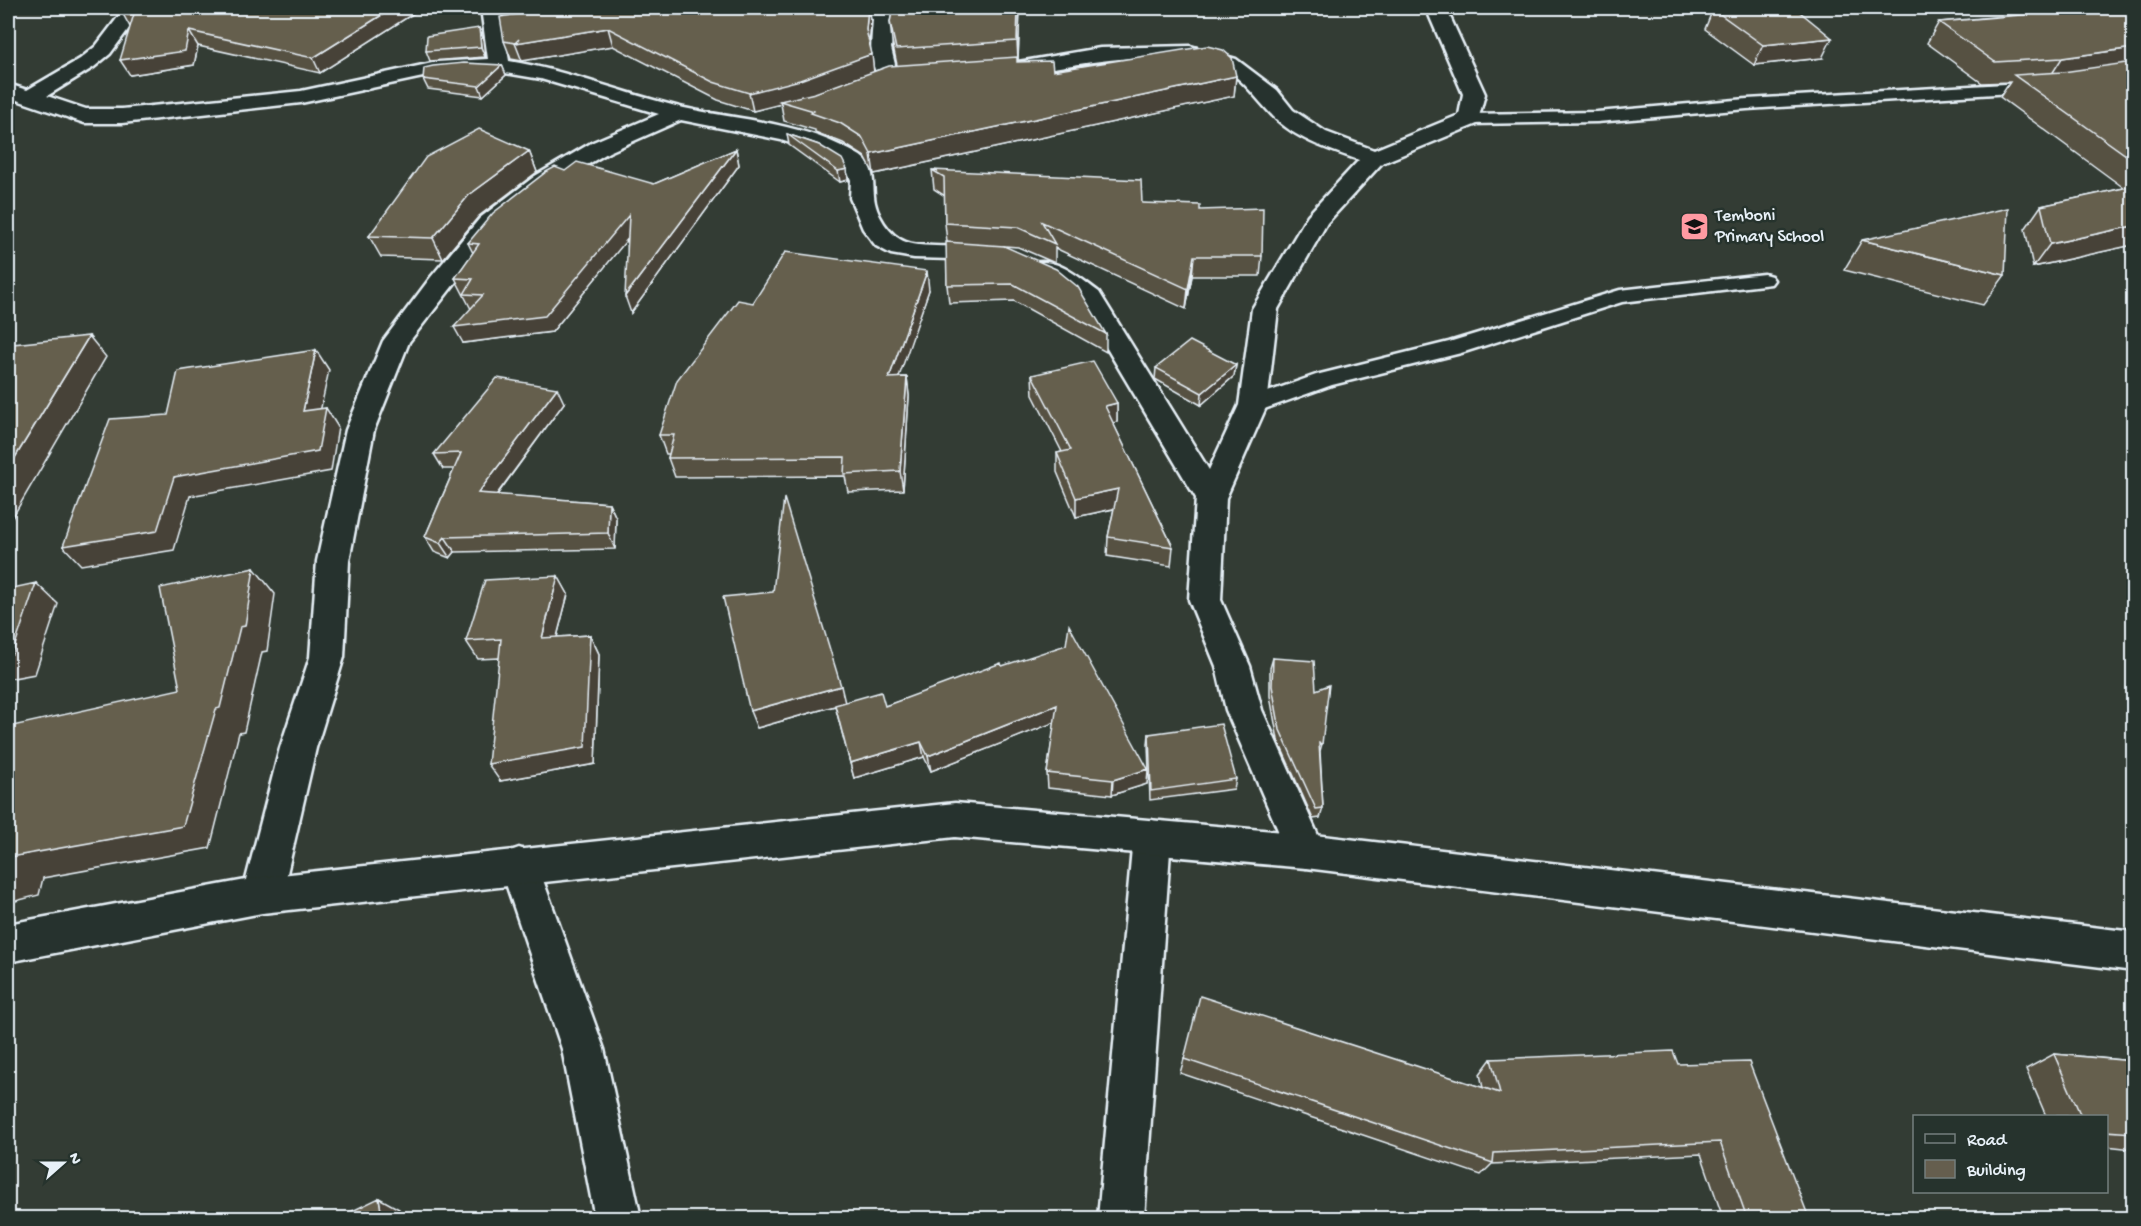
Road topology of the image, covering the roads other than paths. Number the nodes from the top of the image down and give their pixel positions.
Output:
1 (134, 8) edge
2 (491, 8) edge
3 (761, 8) edge
4 (1436, 8) edge
5 (499, 66) junction
6 (984, 72) edge
7 (913, 75) edge
8 (2058, 85) edge
9 (8, 90) edge
10 (30, 97) junction
11 (679, 113) junction
12 (779, 113) edge
13 (1469, 119) junction
14 (734, 124) junction
15 (1374, 158) junction
16 (1764, 280) dead end
17 (1253, 405) junction
18 (1211, 498) junction
19 (1152, 837) junction
20 (1306, 851) junction
21 (519, 866) junction
22 (262, 895) junction
23 (8, 943) edge
24 (2133, 952) edge
25 (618, 1218) edge
26 (1121, 1218) edge

1 - 10 street
2 - 5 street
3 - 7 street
4 - 13 street
5 - 10 street
5 - 11 street
6 - 15 street
8 - 13 lane
9 - 10 street
11 - 14 street
11 - 22 street
12 - 14 street
13 - 15 street
14 - 18 street
15 - 17 street
16 - 17 lane
17 - 18 street
18 - 20 street
19 - 20 street
19 - 21 street
19 - 26 street
20 - 24 street
21 - 22 street
21 - 25 street
22 - 23 street

